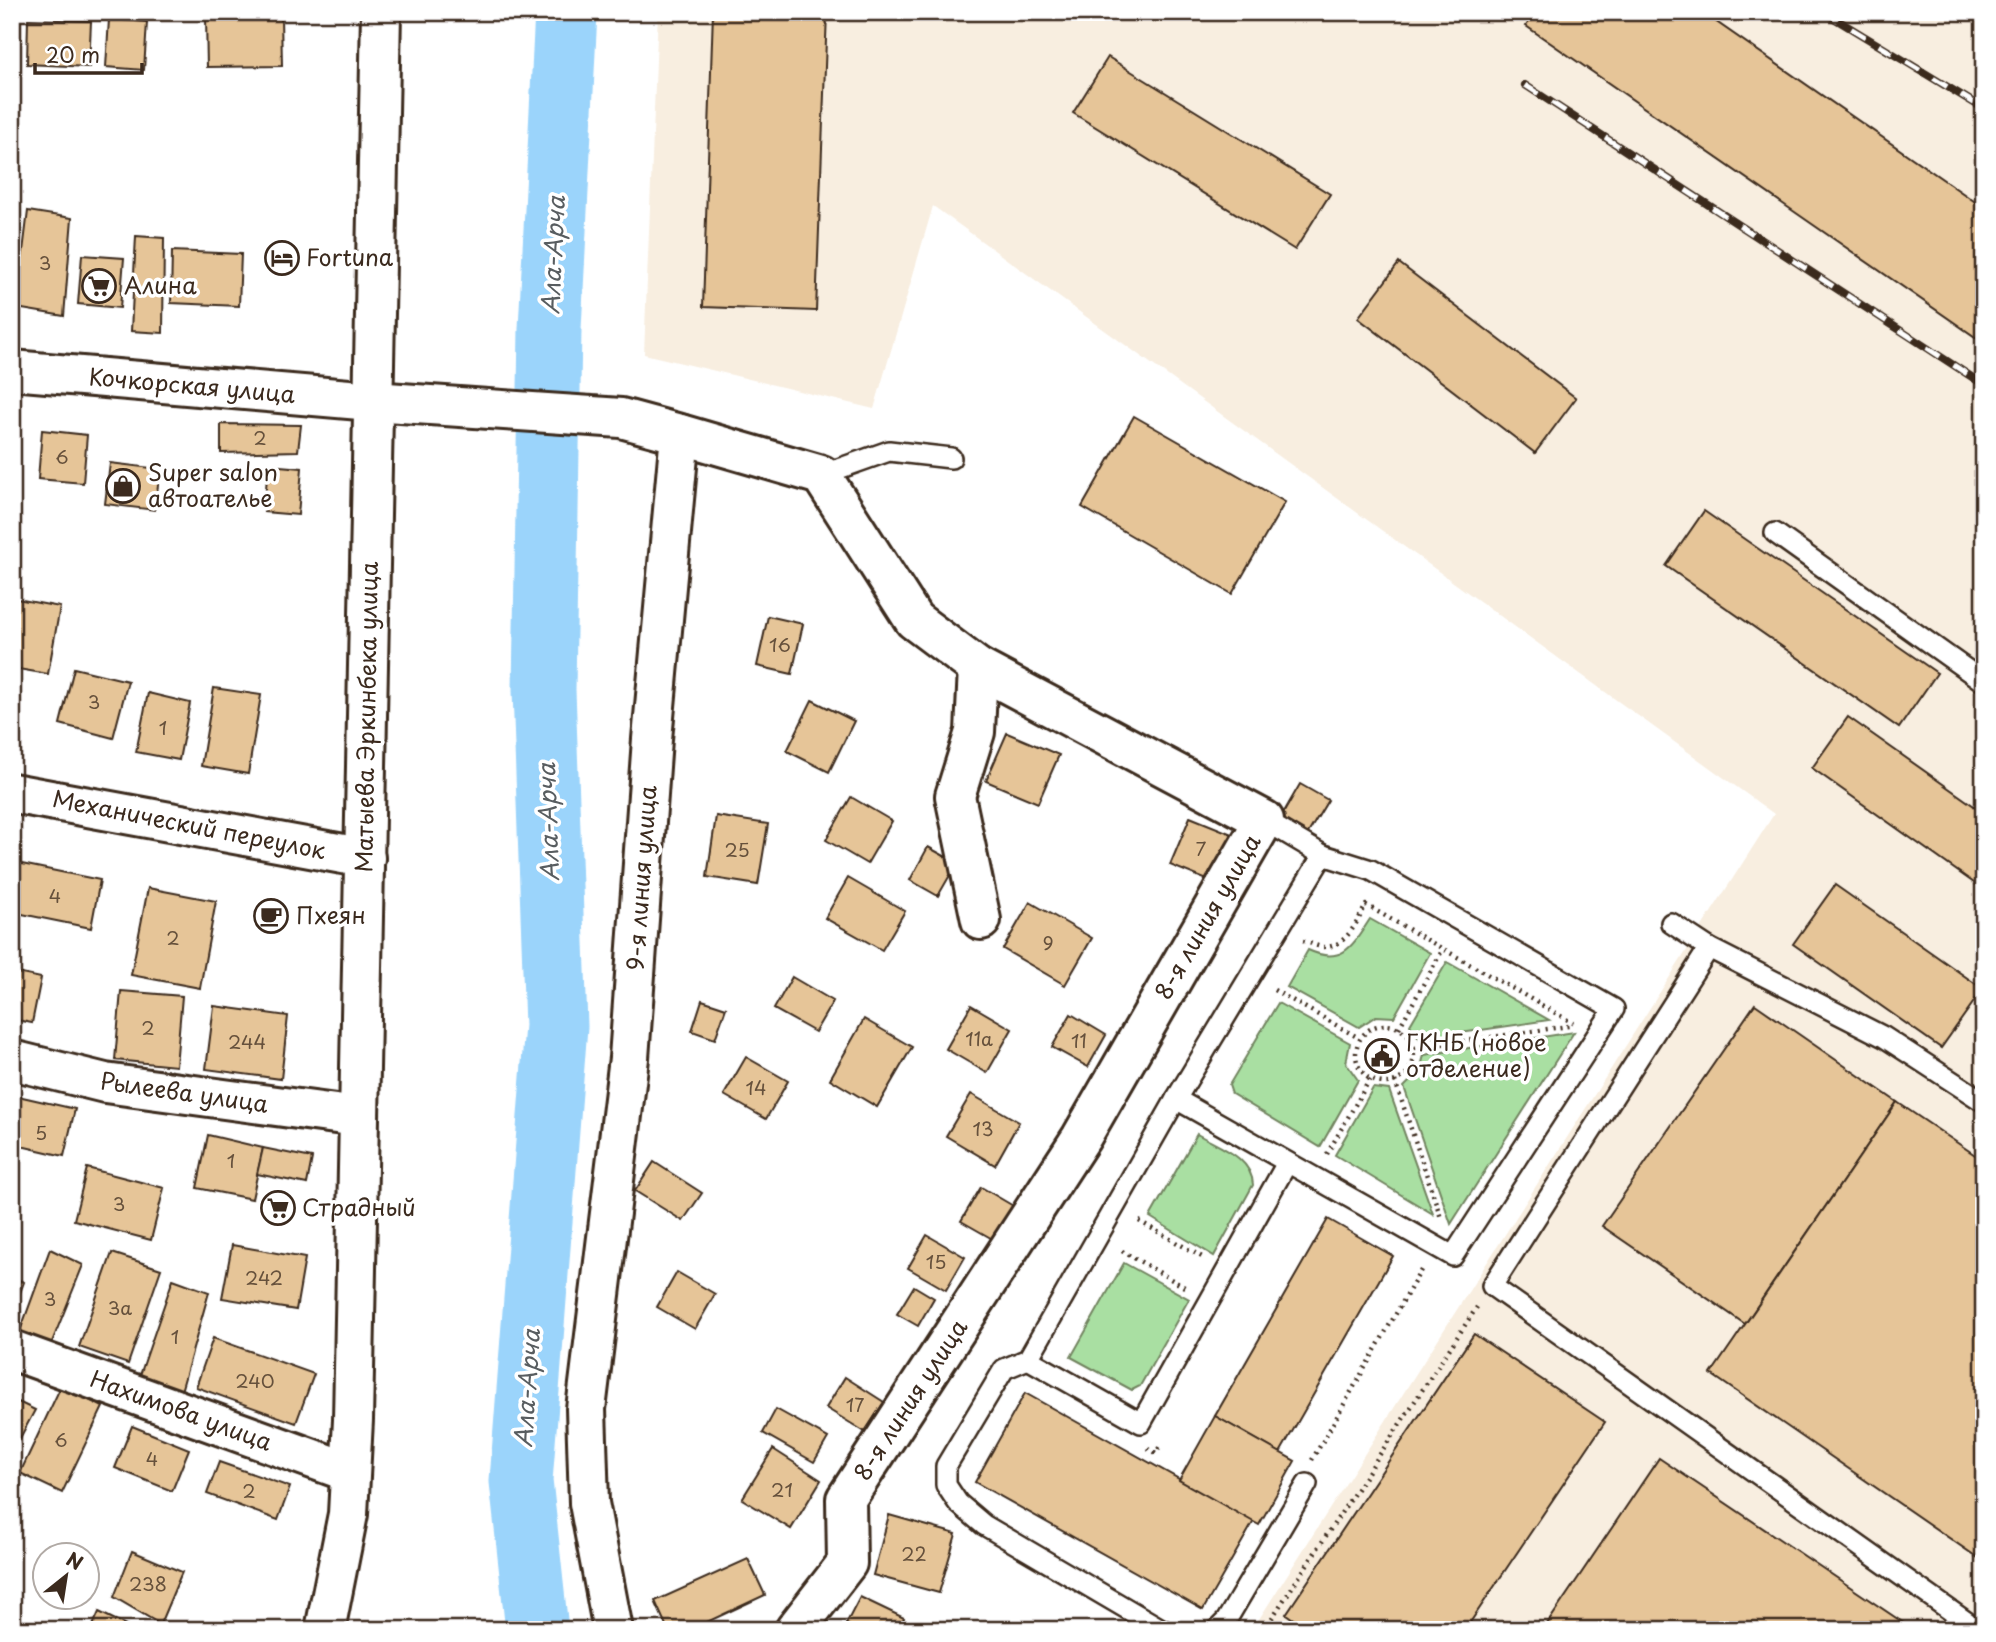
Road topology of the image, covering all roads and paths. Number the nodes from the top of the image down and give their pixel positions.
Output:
1 (381, 12) edge
2 (12, 370) edge
3 (372, 401) junction
4 (680, 434) junction
5 (951, 458) dead end
6 (821, 475) junction
7 (1775, 533) dead end
8 (978, 668) junction
9 (1984, 682) edge
10 (12, 793) edge
11 (1264, 820) junction
12 (1323, 855) junction
13 (365, 858) junction
14 (981, 920) dead end
15 (1671, 923) dead end
16 (1709, 948) junction
17 (1443, 949) junction
18 (1298, 950) dead end
19 (1280, 980) dead end
20 (1274, 990) junction
21 (1268, 1001) dead end
22 (1399, 1028) junction
23 (1359, 1038) junction
24 (1413, 1048) junction
25 (12, 1059) edge
26 (1370, 1079) junction
27 (1395, 1081) junction
28 (1176, 1100) junction
29 (1984, 1102) edge
30 (358, 1117) junction
31 (1325, 1157) dead end
32 (1287, 1163) junction
33 (1432, 1219) dead end
34 (1139, 1221) dead end
35 (1435, 1246) junction
36 (1122, 1251) dead end
37 (1226, 1271) junction
38 (1492, 1286) junction
39 (1209, 1301) junction
40 (12, 1350) edge
41 (1028, 1359) junction
42 (349, 1472) junction
43 (1307, 1484) joint
44 (325, 1630) edge
45 (612, 1630) edge
46 (795, 1630) edge
47 (1163, 1630) edge
48 (1217, 1630) edge
49 (1264, 1630) edge
50 (1979, 1630) edge

1 - 3 street, Матыева Эркинбека улица
2 - 3 street, Кочкорская улица
3 - 4 street
3 - 13 street, Матыева Эркинбека улица
4 - 6 street
4 - 45 street, 9-я линия улица
5 - 6 lane
6 - 8 street, 8-я линия улица
7 - 9 lane
8 - 11 street, 8-я линия улица
8 - 14 street
10 - 13 street, Механический переулок
11 - 12 lane
11 - 46 street, 8-я линия улица
12 - 28 lane
12 - 35 lane
13 - 30 street, Матыева Эркинбека улица
15 - 16 lane
16 - 29 lane
16 - 38 lane
17 - 18 path
17 - 22 path
17 - 24 path
19 - 20 path
20 - 21 path
20 - 23 path
22 - 23 path
22 - 24 path
23 - 26 path
24 - 27 path
25 - 30 street, Рылеева улица
26 - 27 path
26 - 31 path
27 - 33 path
28 - 32 lane
28 - 41 lane
30 - 42 street, Матыева Эркинбека улица
32 - 35 lane
32 - 37 lane
34 - 37 path
35 - 43 path
36 - 39 path
37 - 39 lane
38 - 49 path
38 - 50 lane
39 - 41 lane
40 - 42 street, Нахимова улица
41 - 47 lane
42 - 44 street, Матыева Эркинбека улица
43 - 48 lane

